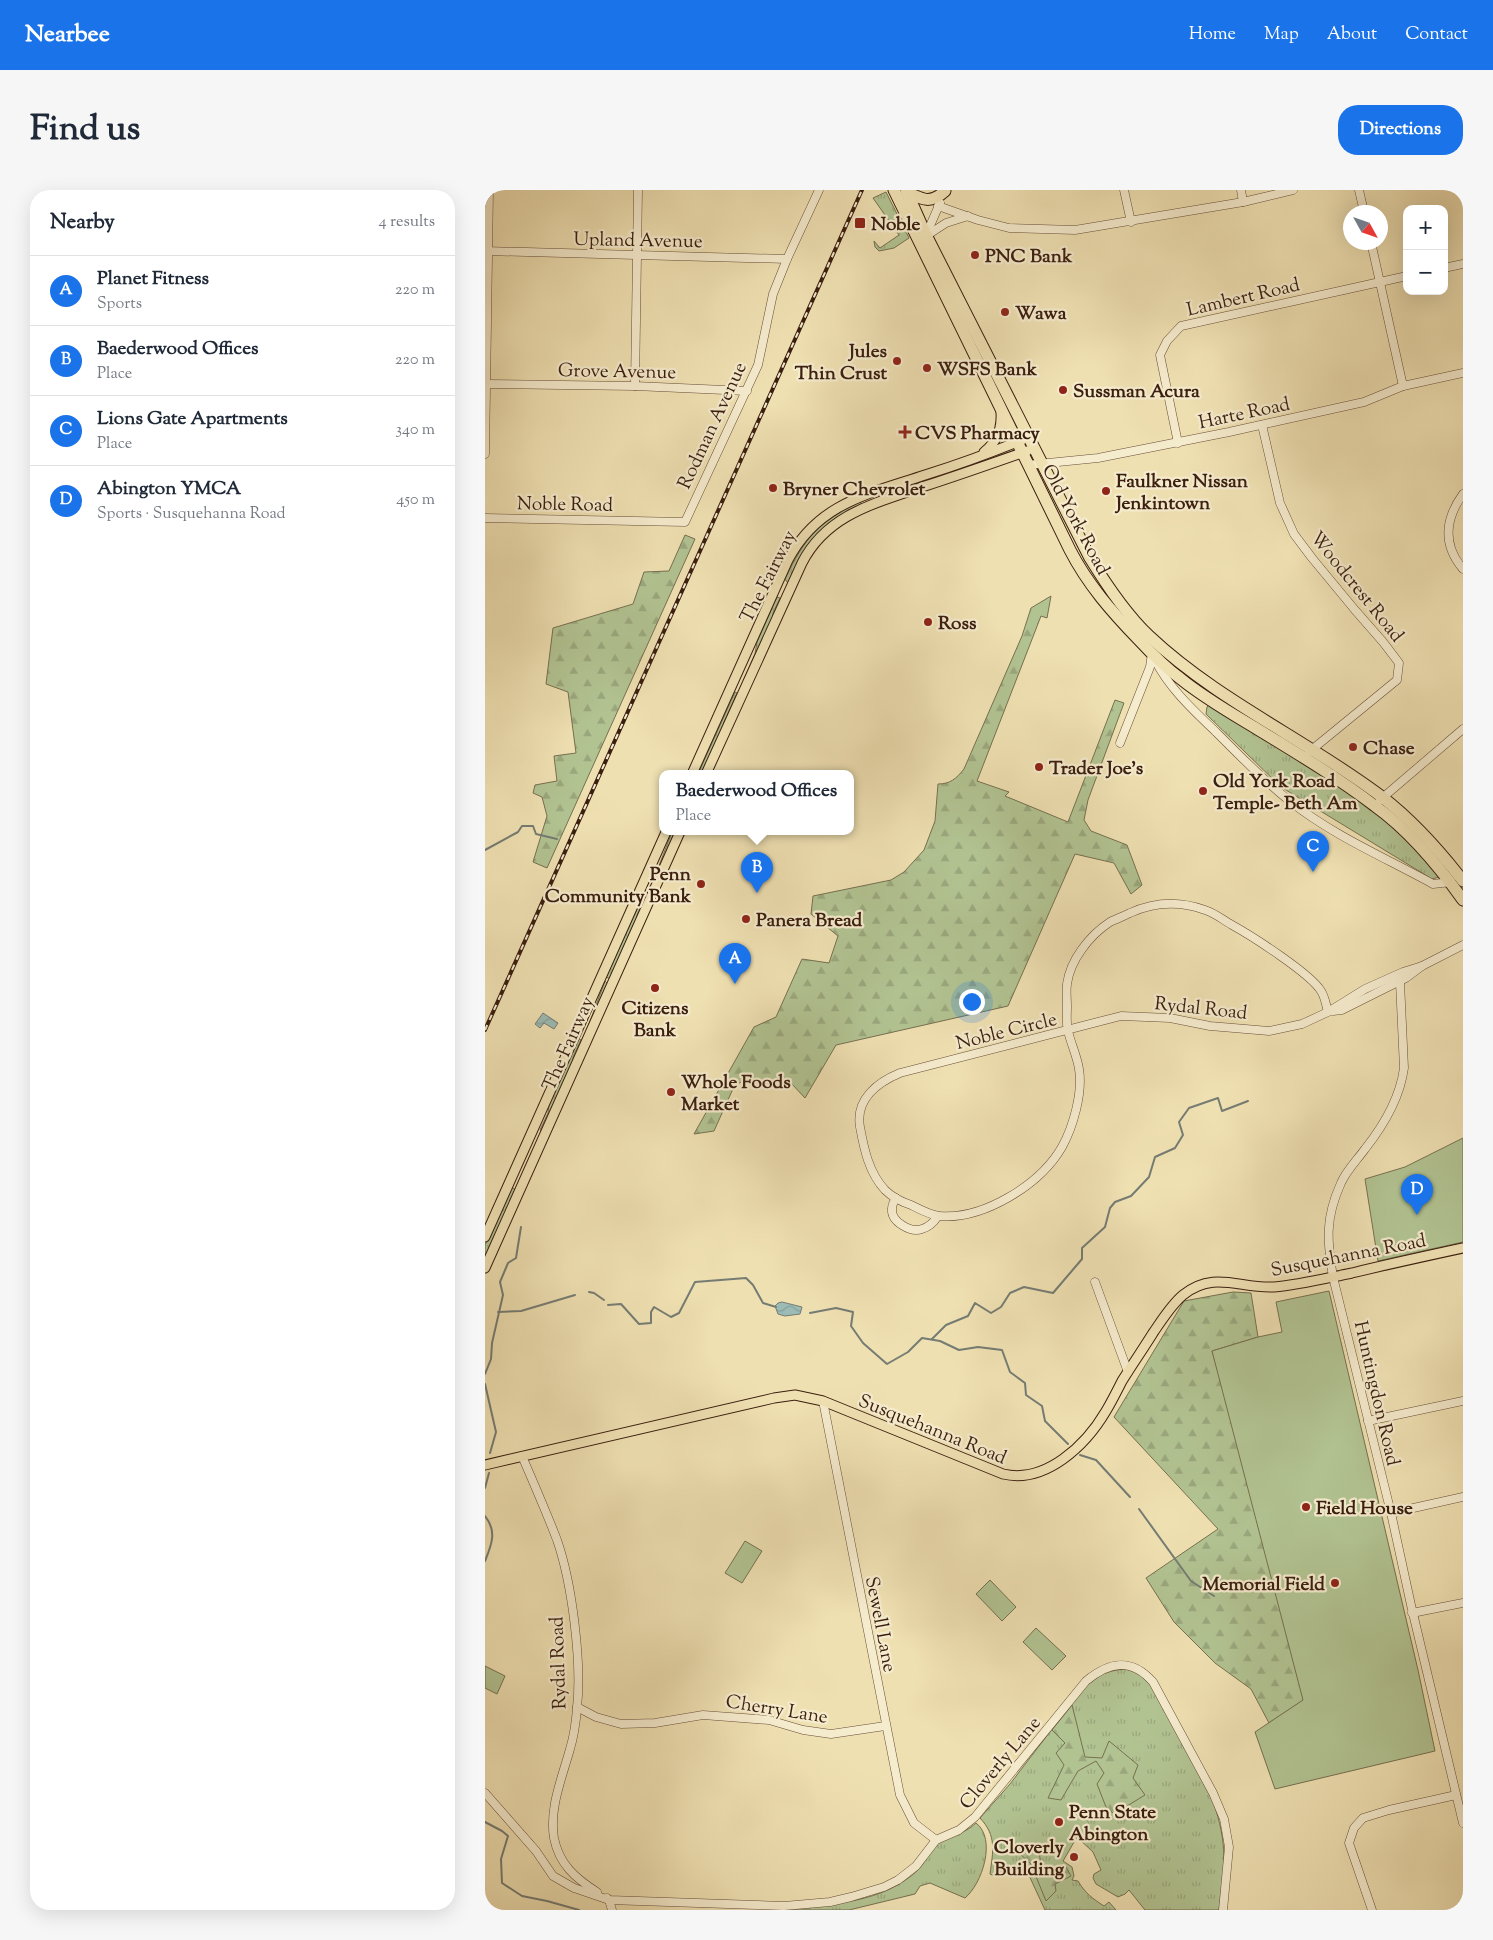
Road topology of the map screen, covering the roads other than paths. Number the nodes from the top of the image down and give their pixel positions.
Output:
1 (489, 190) edge
2 (638, 190) edge
3 (819, 190) edge
4 (894, 190) edge
5 (946, 190) edge
6 (1124, 190) edge
7 (1241, 190) edge
8 (1293, 190) edge
9 (1359, 190) edge
10 (906, 191) edge
11 (1243, 202) junction
12 (1362, 205) edge
13 (938, 206) junction
14 (968, 216) junction
15 (1131, 222) junction
16 (922, 239) junction
17 (1373, 250) edge
18 (487, 251) edge
19 (637, 255) junction
20 (787, 259) junction
21 (1463, 264) edge
22 (1448, 267) edge
23 (1403, 277) edge
24 (1380, 282) junction
25 (486, 326) edge
26 (1463, 373) edge
27 (486, 384) edge
28 (635, 386) junction
29 (1403, 386) junction
30 (747, 391) junction
31 (1001, 411) junction
32 (1262, 425) junction
33 (1029, 437) junction
34 (1178, 443) junction
35 (1019, 447) junction
36 (1035, 448) junction
37 (485, 454) edge
38 (976, 457) junction
39 (1042, 463) junction
40 (1028, 465) junction
41 (1463, 494) edge
42 (485, 518) edge
43 (644, 520) joint
44 (1463, 569) edge
45 (777, 585) junction
46 (789, 591) junction
47 (1152, 653) junction
48 (1463, 729) edge
49 (1120, 743) dead end
50 (1308, 753) junction
51 (694, 770) edge
52 (708, 770) edge
53 (1379, 802) junction
54 (665, 835) edge
55 (679, 835) edge
56 (1460, 881) edge
57 (1463, 900) edge
58 (1463, 945) edge
59 (1422, 966) junction
60 (1400, 982) junction
61 (1377, 988) junction
62 (1328, 1012) junction
63 (1068, 1031) junction
64 (511, 1177) junction
65 (523, 1182) junction
66 (896, 1198) junction
67 (938, 1216) junction
68 (485, 1237) edge
69 (1463, 1248) edge
70 (487, 1261) edge
71 (485, 1268) edge
72 (1333, 1277) junction
73 (1095, 1282) dead end
74 (1128, 1372) junction
75 (823, 1401) junction
76 (1463, 1401) edge
77 (1368, 1421) junction
78 (522, 1456) junction
79 (489, 1464) edge
80 (1463, 1497) edge
81 (1391, 1513) junction
82 (1463, 1603) edge
83 (1412, 1613) junction
84 (577, 1707) junction
85 (885, 1726) junction
86 (1456, 1795) junction
87 (487, 1798) edge
88 (1463, 1824) edge
89 (936, 1840) junction
90 (609, 1900) junction
91 (784, 1908) edge
92 (612, 1910) edge
93 (1223, 1910) edge
94 (1372, 1910) edge

1 - 18 street
2 - 19 street
3 - 20 street, Rodman Avenue
4 - 16 highway, Old York Road
5 - 10 highway
5 - 13 street
6 - 15 street
7 - 11 street
8 - 11 street
9 - 12 street
10 - 16 highway, Old York Road
11 - 15 street
13 - 14 street
13 - 16 street
14 - 15 street
14 - 16 street
16 - 31 highway, Old York Road
16 - 33 highway, Old York Road
17 - 24 street
18 - 19 street, Upland Avenue
18 - 25 street
19 - 20 street, Upland Avenue
19 - 28 street
20 - 30 street, Rodman Avenue
21 - 22 street
23 - 24 street, Lambert Road
24 - 29 street
24 - 34 street, Lambert Road
25 - 27 street
26 - 29 street, Harte Road
27 - 28 street, Grove Avenue
27 - 37 street
28 - 30 street, Grove Avenue
29 - 32 street, Harte Road
30 - 43 street, Rodman Avenue
31 - 35 highway, Old York Road
31 - 38 main road
32 - 34 street, Harte Road
32 - 50 street, Woodcrest Road
33 - 35 main road, The Fairway
33 - 36 highway, Old York Road
34 - 39 street, Harte Road
35 - 36 main road, The Fairway
35 - 38 main road, The Fairway
35 - 40 highway, Old York Road
35 - 46 main road, The Fairway
36 - 39 highway, Old York Road
38 - 45 main road, The Fairway
39 - 40 street, Harte Road
39 - 50 highway, Old York Road
40 - 47 highway, Old York Road
41 - 44 street
42 - 43 street, Noble Road
45 - 46 main road
45 - 51 main road, The Fairway
46 - 52 main road, The Fairway
47 - 49 street
47 - 50 highway, Old York Road
47 - 56 street
48 - 53 street
50 - 53 highway, Old York Road
53 - 56 highway, Old York Road
54 - 64 main road, The Fairway
55 - 65 main road, The Fairway
56 - 57 highway, Old York Road
58 - 59 street, Rydal Road
59 - 60 street, Rydal Road
59 - 61 street, Rydal Road
60 - 61 street, Rydal Road
60 - 72 street, Huntingdon Road
61 - 62 street, Rydal Road
62 - 63 street, Rydal Road
62 - 63 street
63 - 66 street, Noble Circle
63 - 67 street, Noble Circle
64 - 65 main road
64 - 68 main road, The Fairway
65 - 70 main road, The Fairway
66 - 67 street, Noble Circle
66 - 67 street, Noble Circle
69 - 72 main road, Susquehanna Road
70 - 71 main road, The Fairway
72 - 74 main road, Susquehanna Road
72 - 77 street, Huntingdon Road
73 - 74 street
74 - 75 main road, Susquehanna Road
75 - 78 main road, Susquehanna Road
75 - 85 street, Sewell Lane
76 - 77 street
77 - 81 street, Huntingdon Road
78 - 79 main road, Susquehanna Road
78 - 84 street, Rydal Road
80 - 81 street
81 - 83 street, Huntingdon Road
82 - 83 street
83 - 86 street, Huntingdon Road
84 - 85 street, Cherry Lane
84 - 90 street, Rydal Road
85 - 89 street, Sewell Lane
86 - 88 street, Huntingdon Road
86 - 94 street
87 - 90 street, Cloverly Lane
89 - 91 street, Cloverly Lane
89 - 93 street, Cloverly Lane
90 - 91 street, Cloverly Lane
90 - 92 street

